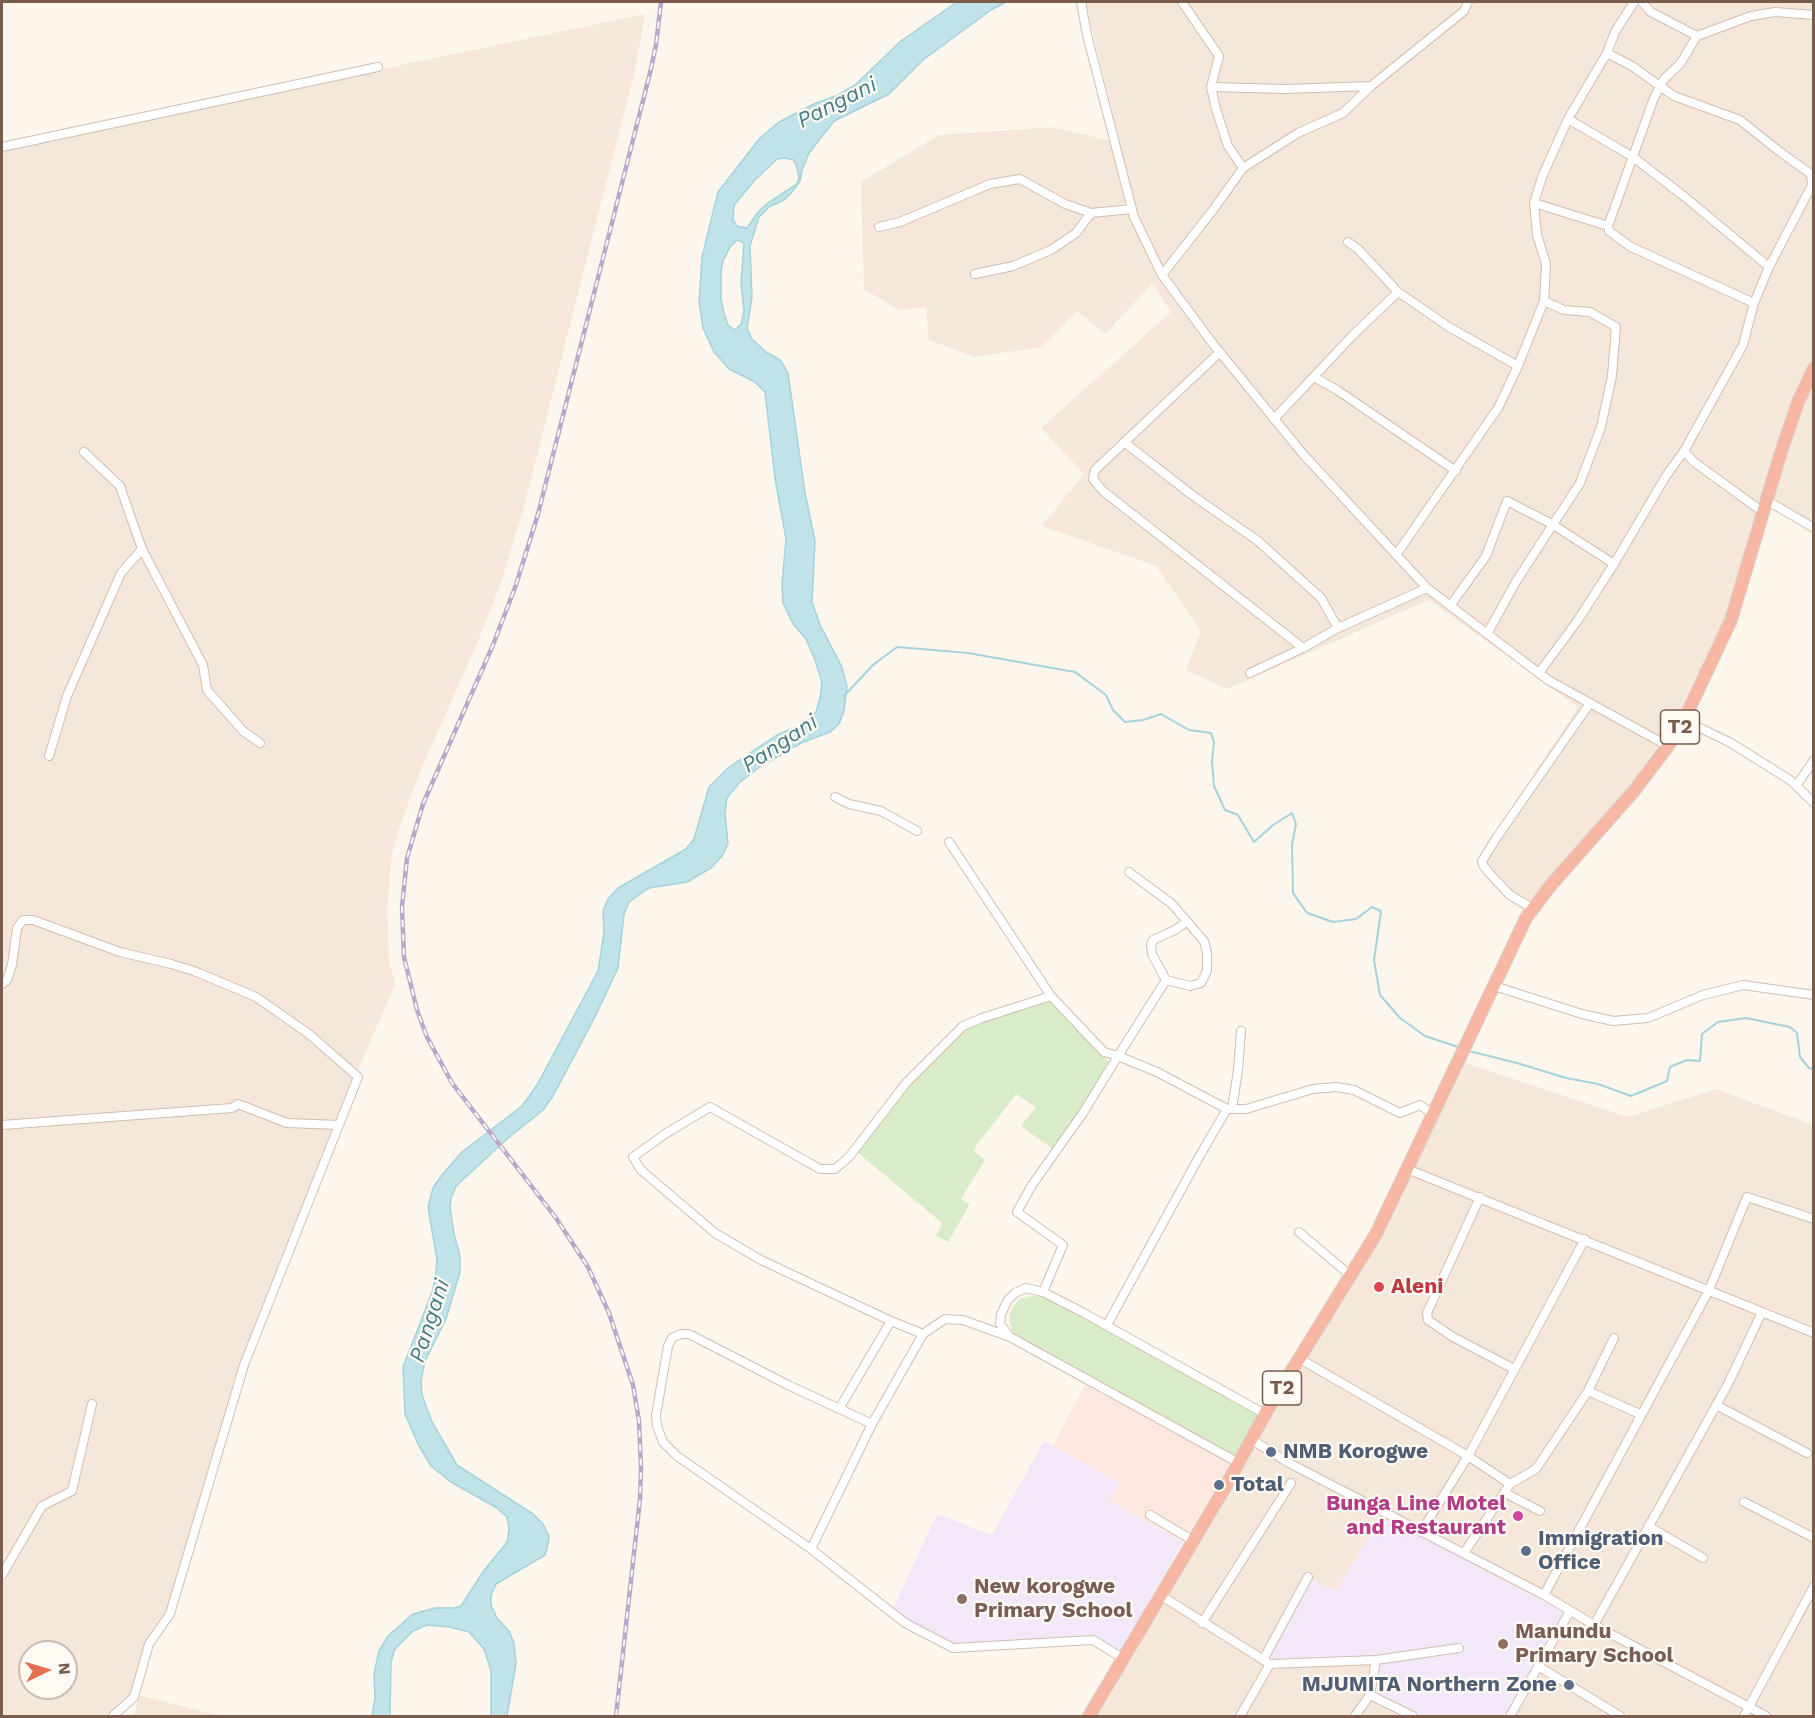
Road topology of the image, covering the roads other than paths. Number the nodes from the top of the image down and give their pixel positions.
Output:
1 (1081, 2) edge
2 (1182, 2) edge
3 (1468, 2) edge
4 (1635, 2) edge
5 (1642, 2) edge
6 (1814, 15) edge
7 (1696, 36) junction
8 (1607, 53) junction
9 (378, 67) dead end
10 (1371, 86) junction
11 (1211, 87) junction
12 (1659, 87) junction
13 (1568, 119) junction
14 (2, 147) edge
15 (1633, 158) junction
16 (1243, 168) junction
17 (1534, 203) junction
18 (1132, 209) junction
19 (1091, 213) junction
20 (1608, 226) junction
21 (879, 227) dead end
22 (1348, 242) dead end
23 (1769, 267) junction
24 (975, 274) dead end
25 (1162, 275) junction
26 (1398, 292) junction
27 (1544, 301) junction
28 (1754, 303) junction
29 (1220, 352) junction
30 (1518, 366) junction
31 (1813, 371) edge
32 (1314, 377) junction
33 (1274, 419) junction
34 (1124, 442) junction
35 (1684, 451) junction
36 (84, 452) dead end
37 (1456, 471) junction
38 (1764, 506) junction
39 (1552, 524) junction
40 (1814, 528) edge
41 (142, 549) junction
42 (1396, 555) junction
43 (1614, 564) junction
44 (1426, 588) junction
45 (1450, 606) junction
46 (1338, 628) junction
47 (1487, 634) junction
48 (1302, 648) junction
49 (1250, 673) dead end
50 (1539, 673) junction
51 (1590, 703) junction
52 (1684, 720) junction
53 (260, 743) dead end
54 (1668, 746) junction
55 (49, 756) dead end
56 (1814, 760) edge
57 (1796, 786) junction
58 (835, 796) dead end
59 (1814, 803) edge
60 (917, 831) dead end
61 (949, 842) dead end
62 (1129, 872) dead end
63 (1532, 908) junction
64 (1186, 922) junction
65 (1166, 980) junction
66 (2, 984) edge
67 (1494, 986) junction
68 (1814, 995) edge
69 (1051, 996) junction
70 (1241, 1030) dead end
71 (1118, 1056) junction
72 (1230, 1109) junction
73 (1433, 1114) junction
74 (2, 1125) edge
75 (339, 1125) junction
76 (1407, 1168) junction
77 (1480, 1197) junction
78 (1814, 1219) edge
79 (1299, 1232) dead end
80 (1585, 1239) junction
81 (1351, 1276) junction
82 (1709, 1290) junction
83 (1043, 1292) junction
84 (1762, 1312) junction
85 (891, 1321) junction
86 (1107, 1325) junction
87 (1814, 1333) edge
88 (923, 1334) junction
89 (1010, 1337) junction
90 (1614, 1338) dead end
91 (1300, 1359) junction
92 (1514, 1370) junction
93 (1588, 1391) junction
94 (92, 1404) dead end
95 (1716, 1405) junction
96 (839, 1409) junction
97 (1265, 1414) junction
98 (1640, 1414) junction
99 (872, 1425) junction
100 (1252, 1440) junction
101 (1807, 1453) dead end
102 (1468, 1456) junction
103 (1239, 1463) junction
104 (1291, 1483) dead end
105 (1510, 1484) junction
106 (1505, 1493) junction
107 (1744, 1502) dead end
108 (1540, 1511) dead end
109 (1150, 1515) dead end
110 (1648, 1526) junction
111 (1421, 1532) junction
112 (1814, 1539) edge
113 (1192, 1540) junction
114 (811, 1549) junction
115 (1464, 1553) junction
116 (1703, 1558) dead end
117 (2, 1575) edge
118 (1308, 1577) dead end
119 (1814, 1586) edge
120 (1544, 1595) junction
121 (1160, 1596) junction
122 (1570, 1611) junction
123 (1202, 1623) junction
124 (1594, 1625) junction
125 (1459, 1648) dead end
126 (1124, 1659) junction
127 (1376, 1660) junction
128 (1267, 1662) junction
129 (1538, 1666) junction
130 (1370, 1695) junction
131 (1749, 1707) junction
132 (113, 1716) edge
133 (1089, 1716) edge
134 (1240, 1716) edge
135 (1355, 1716) edge
136 (1413, 1716) edge
137 (1510, 1716) edge
138 (1620, 1716) edge
139 (1744, 1716) edge
140 (1766, 1716) edge

1 - 18 street
2 - 11 street
3 - 10 street
4 - 8 street
5 - 7 street
6 - 7 street
7 - 12 street
8 - 12 street
8 - 13 street
9 - 14 street
10 - 11 street
10 - 16 street
11 - 16 street
12 - 15 street
12 - 23 street
13 - 15 street
13 - 17 street
15 - 20 street
15 - 23 street
16 - 25 street
17 - 20 street
17 - 27 street
18 - 19 street
18 - 25 street
19 - 21 street
19 - 24 street
20 - 28 street
22 - 26 street
23 - 28 street
25 - 29 street
26 - 30 street
26 - 32 street
27 - 30 street
27 - 39 street
28 - 35 street
29 - 33 street
29 - 34 street
30 - 37 street
31 - 38 highway, T2
32 - 33 street
32 - 37 street
33 - 42 street
34 - 46 street
34 - 48 street
35 - 38 street
35 - 43 street
36 - 41 street
37 - 42 street
38 - 40 street
38 - 52 highway, T2
39 - 43 street
39 - 45 street
39 - 47 street
41 - 53 street
41 - 55 street
42 - 44 street
43 - 50 street
44 - 45 street
44 - 46 street
45 - 47 street
46 - 48 street
47 - 50 street
48 - 49 street
50 - 51 street
51 - 54 street
51 - 63 street
52 - 54 highway, T2
52 - 57 street
54 - 63 highway, T2
56 - 57 street
57 - 59 street
58 - 60 street
61 - 69 street
62 - 64 street
63 - 67 highway, T2
64 - 65 street
64 - 65 street
65 - 71 street
66 - 75 street
67 - 68 street
67 - 73 highway, T2
69 - 71 street
69 - 85 street
70 - 72 street
71 - 72 street
71 - 83 street
72 - 73 street
72 - 86 street
73 - 76 highway, T2
74 - 75 street
75 - 132 street
76 - 77 street
76 - 81 highway, T2
77 - 80 street
77 - 92 street
78 - 82 street
79 - 81 street
80 - 82 street
80 - 92 street
81 - 91 highway, T2
82 - 84 street
82 - 98 street
83 - 86 street
83 - 89 street
84 - 87 street
84 - 95 street
85 - 88 street
85 - 96 street
86 - 97 street
88 - 89 street
88 - 99 street
89 - 103 street
90 - 93 street
91 - 97 highway, T2
91 - 102 street
92 - 102 street
93 - 98 street
93 - 105 street
94 - 117 street
95 - 101 street
95 - 110 street
96 - 99 street
96 - 114 street
97 - 100 highway, T2
98 - 120 street
99 - 114 street
100 - 103 highway, T2
100 - 111 street
102 - 105 street
102 - 111 street
103 - 113 highway, T2
104 - 123 street
105 - 106 street
106 - 108 street
106 - 115 street
107 - 112 street
109 - 113 street
110 - 116 street
110 - 124 street
111 - 115 street
113 - 121 highway, T2
114 - 126 street
115 - 120 street
118 - 128 street
119 - 131 street
120 - 122 street
121 - 123 street
121 - 126 highway, T2
122 - 124 street
122 - 129 street
123 - 128 street
124 - 131 street
125 - 127 street
126 - 133 highway, T2
127 - 128 street
127 - 130 street
128 - 134 street
129 - 137 street
129 - 138 street
130 - 135 street
130 - 136 street
131 - 139 street
131 - 140 street

